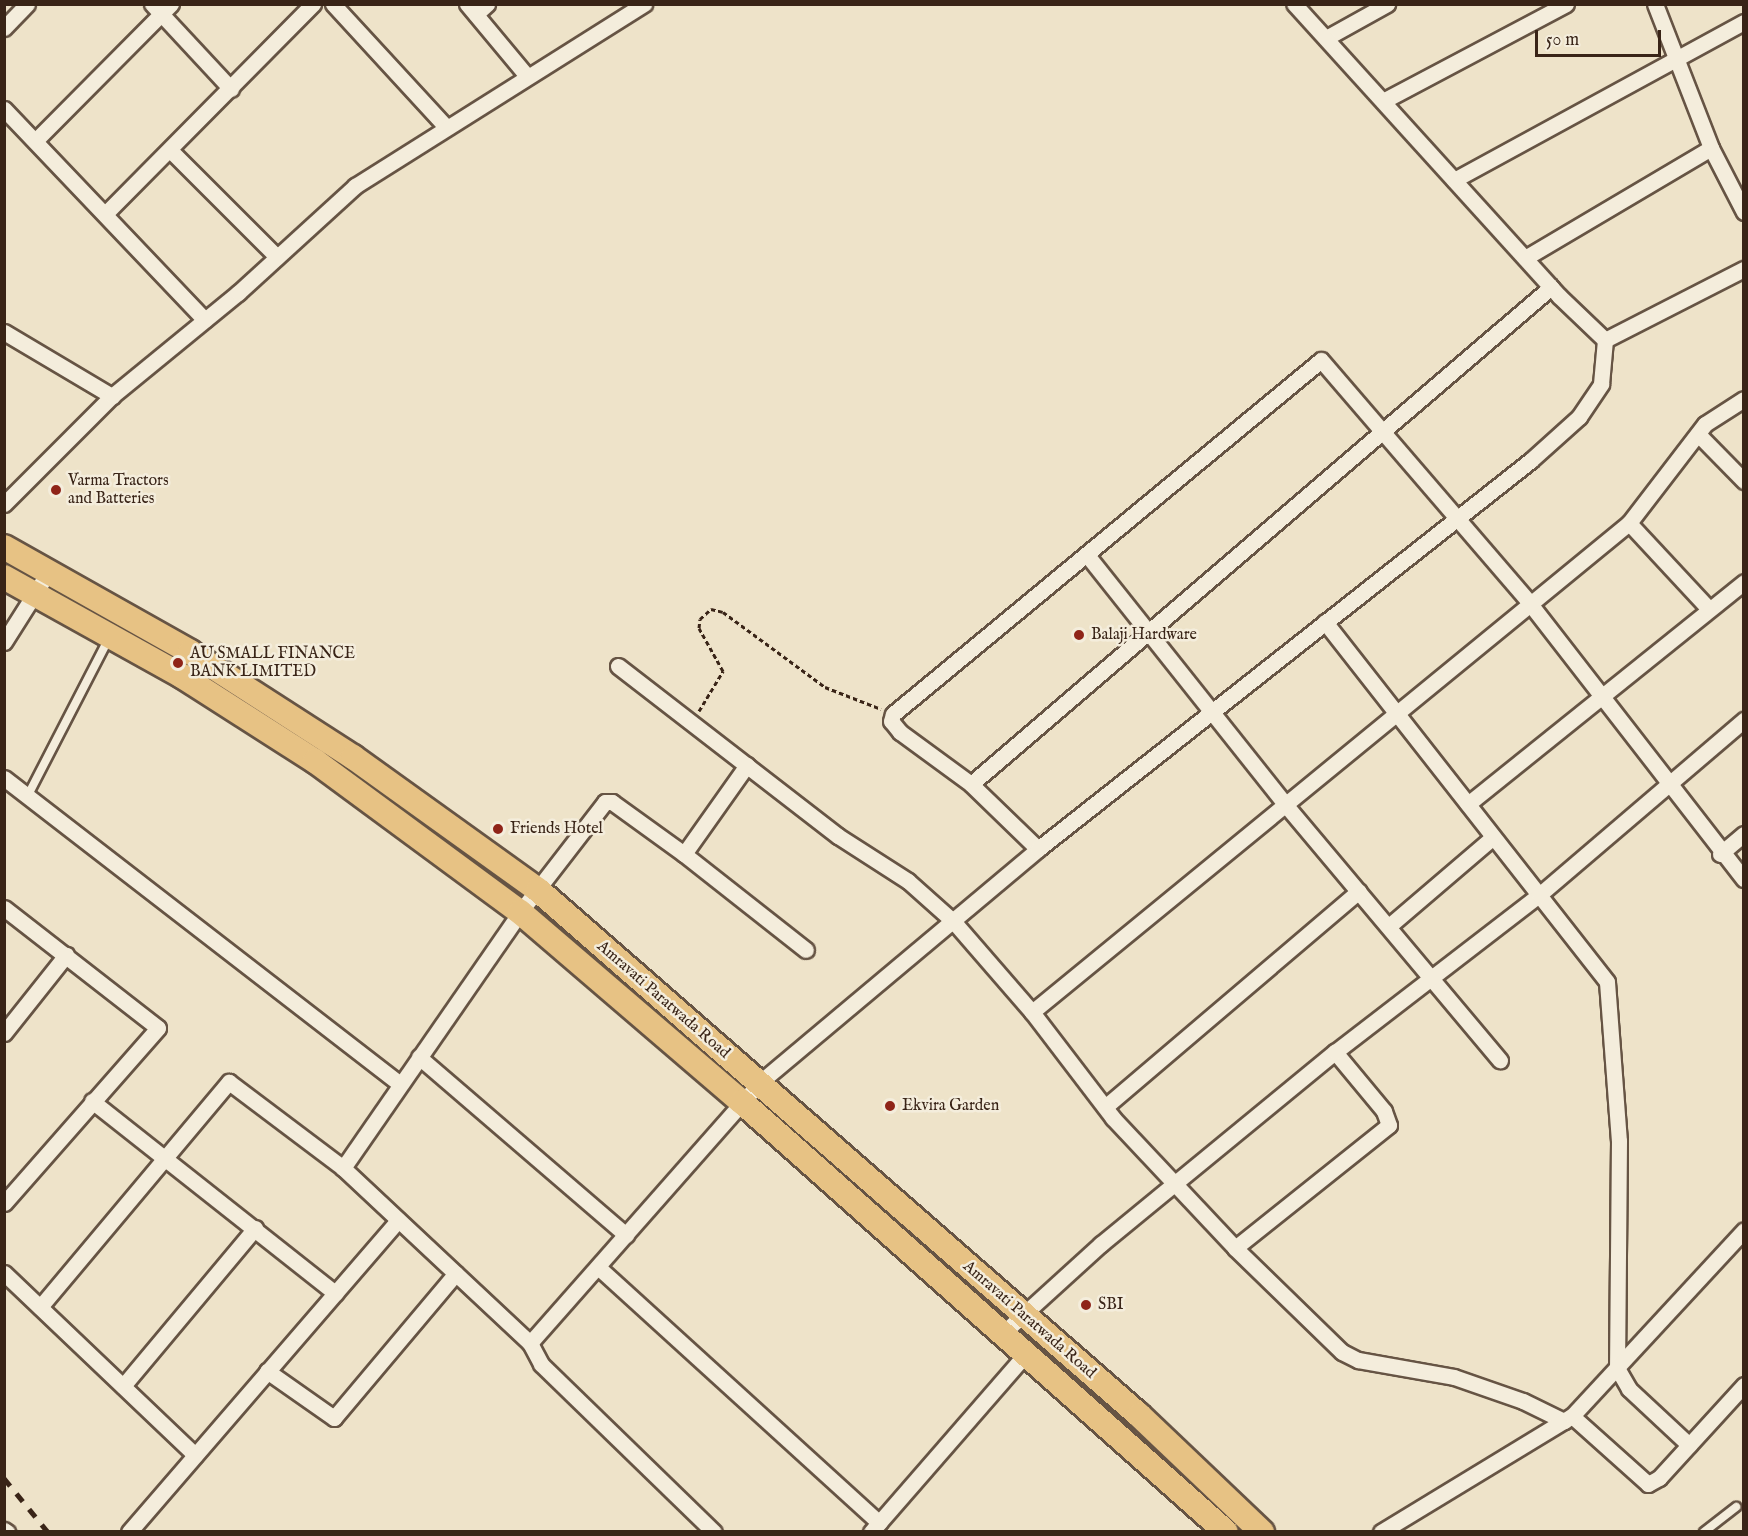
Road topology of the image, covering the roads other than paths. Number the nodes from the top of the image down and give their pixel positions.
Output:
1 (313, 4) edge
2 (333, 4) edge
3 (644, 4) edge
4 (1294, 4) edge
5 (1388, 4) edge
6 (1655, 4) edge
7 (24, 5) edge
8 (1557, 6) edge
9 (162, 8) edge
10 (477, 8) edge
11 (1743, 22) edge
12 (4, 28) edge
13 (1326, 38) junction
14 (1679, 57) junction
15 (527, 76) junction
16 (231, 89) junction
17 (1383, 101) junction
18 (4, 109) edge
19 (446, 127) junction
20 (35, 141) junction
21 (1711, 148) junction
22 (171, 151) junction
23 (1454, 180) junction
24 (1743, 212) edge
25 (105, 214) junction
26 (277, 257) junction
27 (1525, 258) junction
28 (1743, 269) edge
29 (1551, 287) junction
30 (205, 320) junction
31 (4, 332) edge
32 (1605, 340) junction
33 (112, 396) junction
34 (1743, 399) edge
35 (1384, 428) junction
36 (1698, 434) junction
37 (1743, 482) edge
38 (5, 503) edge
39 (1458, 517) junction
40 (1629, 523) junction
41 (4, 547) edge
42 (1087, 555) junction
43 (49, 571) junction
44 (4, 577) edge
45 (1743, 582) edge
46 (35, 594) junction
47 (1528, 602) junction
48 (1709, 609) junction
49 (1325, 622) junction
50 (1148, 632) junction
51 (111, 636) junction
52 (4, 642) edge
53 (618, 666) dead end
54 (1601, 696) junction
55 (1400, 711) junction
56 (1212, 713) junction
57 (1743, 720) edge
58 (747, 765) junction
59 (4, 778) edge
60 (1667, 782) junction
61 (971, 784) junction
62 (27, 797) junction
63 (1468, 804) junction
64 (1286, 805) junction
65 (1743, 834) edge
66 (1492, 838) junction
67 (1038, 849) junction
68 (684, 854) junction
69 (1720, 854) junction
70 (1743, 879) edge
71 (538, 890) junction
72 (1359, 891) junction
73 (1539, 895) junction
74 (4, 908) edge
75 (520, 912) junction
76 (954, 922) junction
77 (1389, 926) junction
78 (806, 950) dead end
79 (66, 955) junction
80 (1432, 976) junction
81 (1032, 1012) junction
82 (4, 1033) edge
83 (1335, 1052) junction
84 (419, 1057) junction
85 (1500, 1060) dead end
86 (400, 1084) junction
87 (758, 1084) junction
88 (92, 1101) junction
89 (742, 1102) junction
90 (1105, 1107) junction
91 (163, 1158) junction
92 (343, 1168) junction
93 (1176, 1183) junction
94 (4, 1203) edge
95 (398, 1220) junction
96 (255, 1228) junction
97 (1743, 1230) edge
98 (626, 1235) junction
99 (1235, 1248) junction
100 (598, 1267) junction
101 (4, 1273) edge
102 (456, 1273) junction
103 (335, 1293) junction
104 (40, 1308) junction
105 (1022, 1315) junction
106 (1002, 1334) junction
107 (530, 1343) junction
108 (1025, 1355) junction
109 (1617, 1368) junction
110 (267, 1371) junction
111 (1743, 1385) edge
112 (123, 1386) junction
113 (1568, 1418) junction
114 (1689, 1445) junction
115 (195, 1455) junction
116 (1736, 1507) dead end
117 (875, 1527) edge
118 (129, 1532) edge
119 (714, 1532) edge
120 (1226, 1532) edge
121 (1262, 1532) edge
122 (1381, 1532) edge
123 (1704, 1532) edge

1 - 16 street
2 - 19 street
3 - 15 street
4 - 13 street
5 - 13 street
6 - 14 street
7 - 12 street
8 - 17 street
9 - 16 street
9 - 20 street
10 - 15 street
11 - 14 street
13 - 17 street
14 - 21 street
14 - 23 street
15 - 19 street
16 - 22 street
17 - 23 street
18 - 20 street
19 - 26 street
20 - 25 street
21 - 24 street
21 - 27 street
22 - 25 street
22 - 26 street
23 - 27 street
25 - 30 street
26 - 30 street
27 - 29 street
28 - 32 street
29 - 32 street
29 - 35 street
30 - 33 street
31 - 33 street
32 - 39 street
33 - 38 street
34 - 36 street
35 - 39 street
35 - 42 street
35 - 50 street
36 - 37 street
36 - 40 street
39 - 47 street
39 - 49 street
40 - 47 street
40 - 48 street
41 - 43 main road, Amravati Paratwada Road
42 - 50 street
42 - 61 street
43 - 46 street
43 - 71 main road, Amravati Paratwada Road
44 - 46 main road, Amravati Paratwada Road
45 - 48 street
46 - 51 main road, Amravati Paratwada Road
46 - 52 street
47 - 54 street
47 - 55 street
48 - 54 street
49 - 55 street
49 - 56 street
50 - 56 street
50 - 61 street
51 - 62 lane
51 - 75 main road, Amravati Paratwada Road
53 - 58 street
54 - 60 street
54 - 63 street
55 - 63 street
55 - 64 street
56 - 64 street
56 - 67 street
57 - 60 street
58 - 68 street
58 - 76 street
59 - 62 street
60 - 69 street
60 - 73 street
61 - 67 street
62 - 86 street
63 - 66 street
64 - 72 street
64 - 81 street
65 - 69 street
66 - 73 street
66 - 77 street
67 - 76 street
68 - 71 street
68 - 78 street
69 - 70 street
71 - 75 street
71 - 87 main road, Amravati Paratwada Road
72 - 77 street
72 - 90 street
73 - 80 street
73 - 109 street
74 - 79 street
75 - 84 street
75 - 89 main road, Amravati Paratwada Road
76 - 81 street
76 - 87 street
77 - 80 street
79 - 82 street
79 - 88 street
80 - 83 street
80 - 85 street
81 - 90 street
83 - 93 street
83 - 99 street
84 - 86 street
84 - 98 street
86 - 92 street
87 - 89 street
87 - 105 main road, Amravati Paratwada Road
88 - 91 street
88 - 94 street
89 - 98 street
89 - 106 main road, Amravati Paratwada Road
90 - 93 street
91 - 92 street
91 - 96 street
91 - 104 street
92 - 95 street
93 - 99 street
93 - 105 street
95 - 102 street
95 - 103 street
96 - 103 street
96 - 112 street
97 - 109 street
98 - 100 street
99 - 113 street
100 - 107 street
100 - 117 street
101 - 104 street
102 - 107 street
102 - 110 street
103 - 110 street
104 - 112 street
105 - 106 street
105 - 121 main road, Amravati Paratwada Road
106 - 108 main road, Amravati Paratwada Road
107 - 119 street
108 - 117 street
108 - 120 main road, Amravati Paratwada Road
109 - 113 street
109 - 114 street
110 - 115 street
111 - 114 street
112 - 115 street
113 - 114 street
113 - 122 street
115 - 118 street
116 - 123 lane

